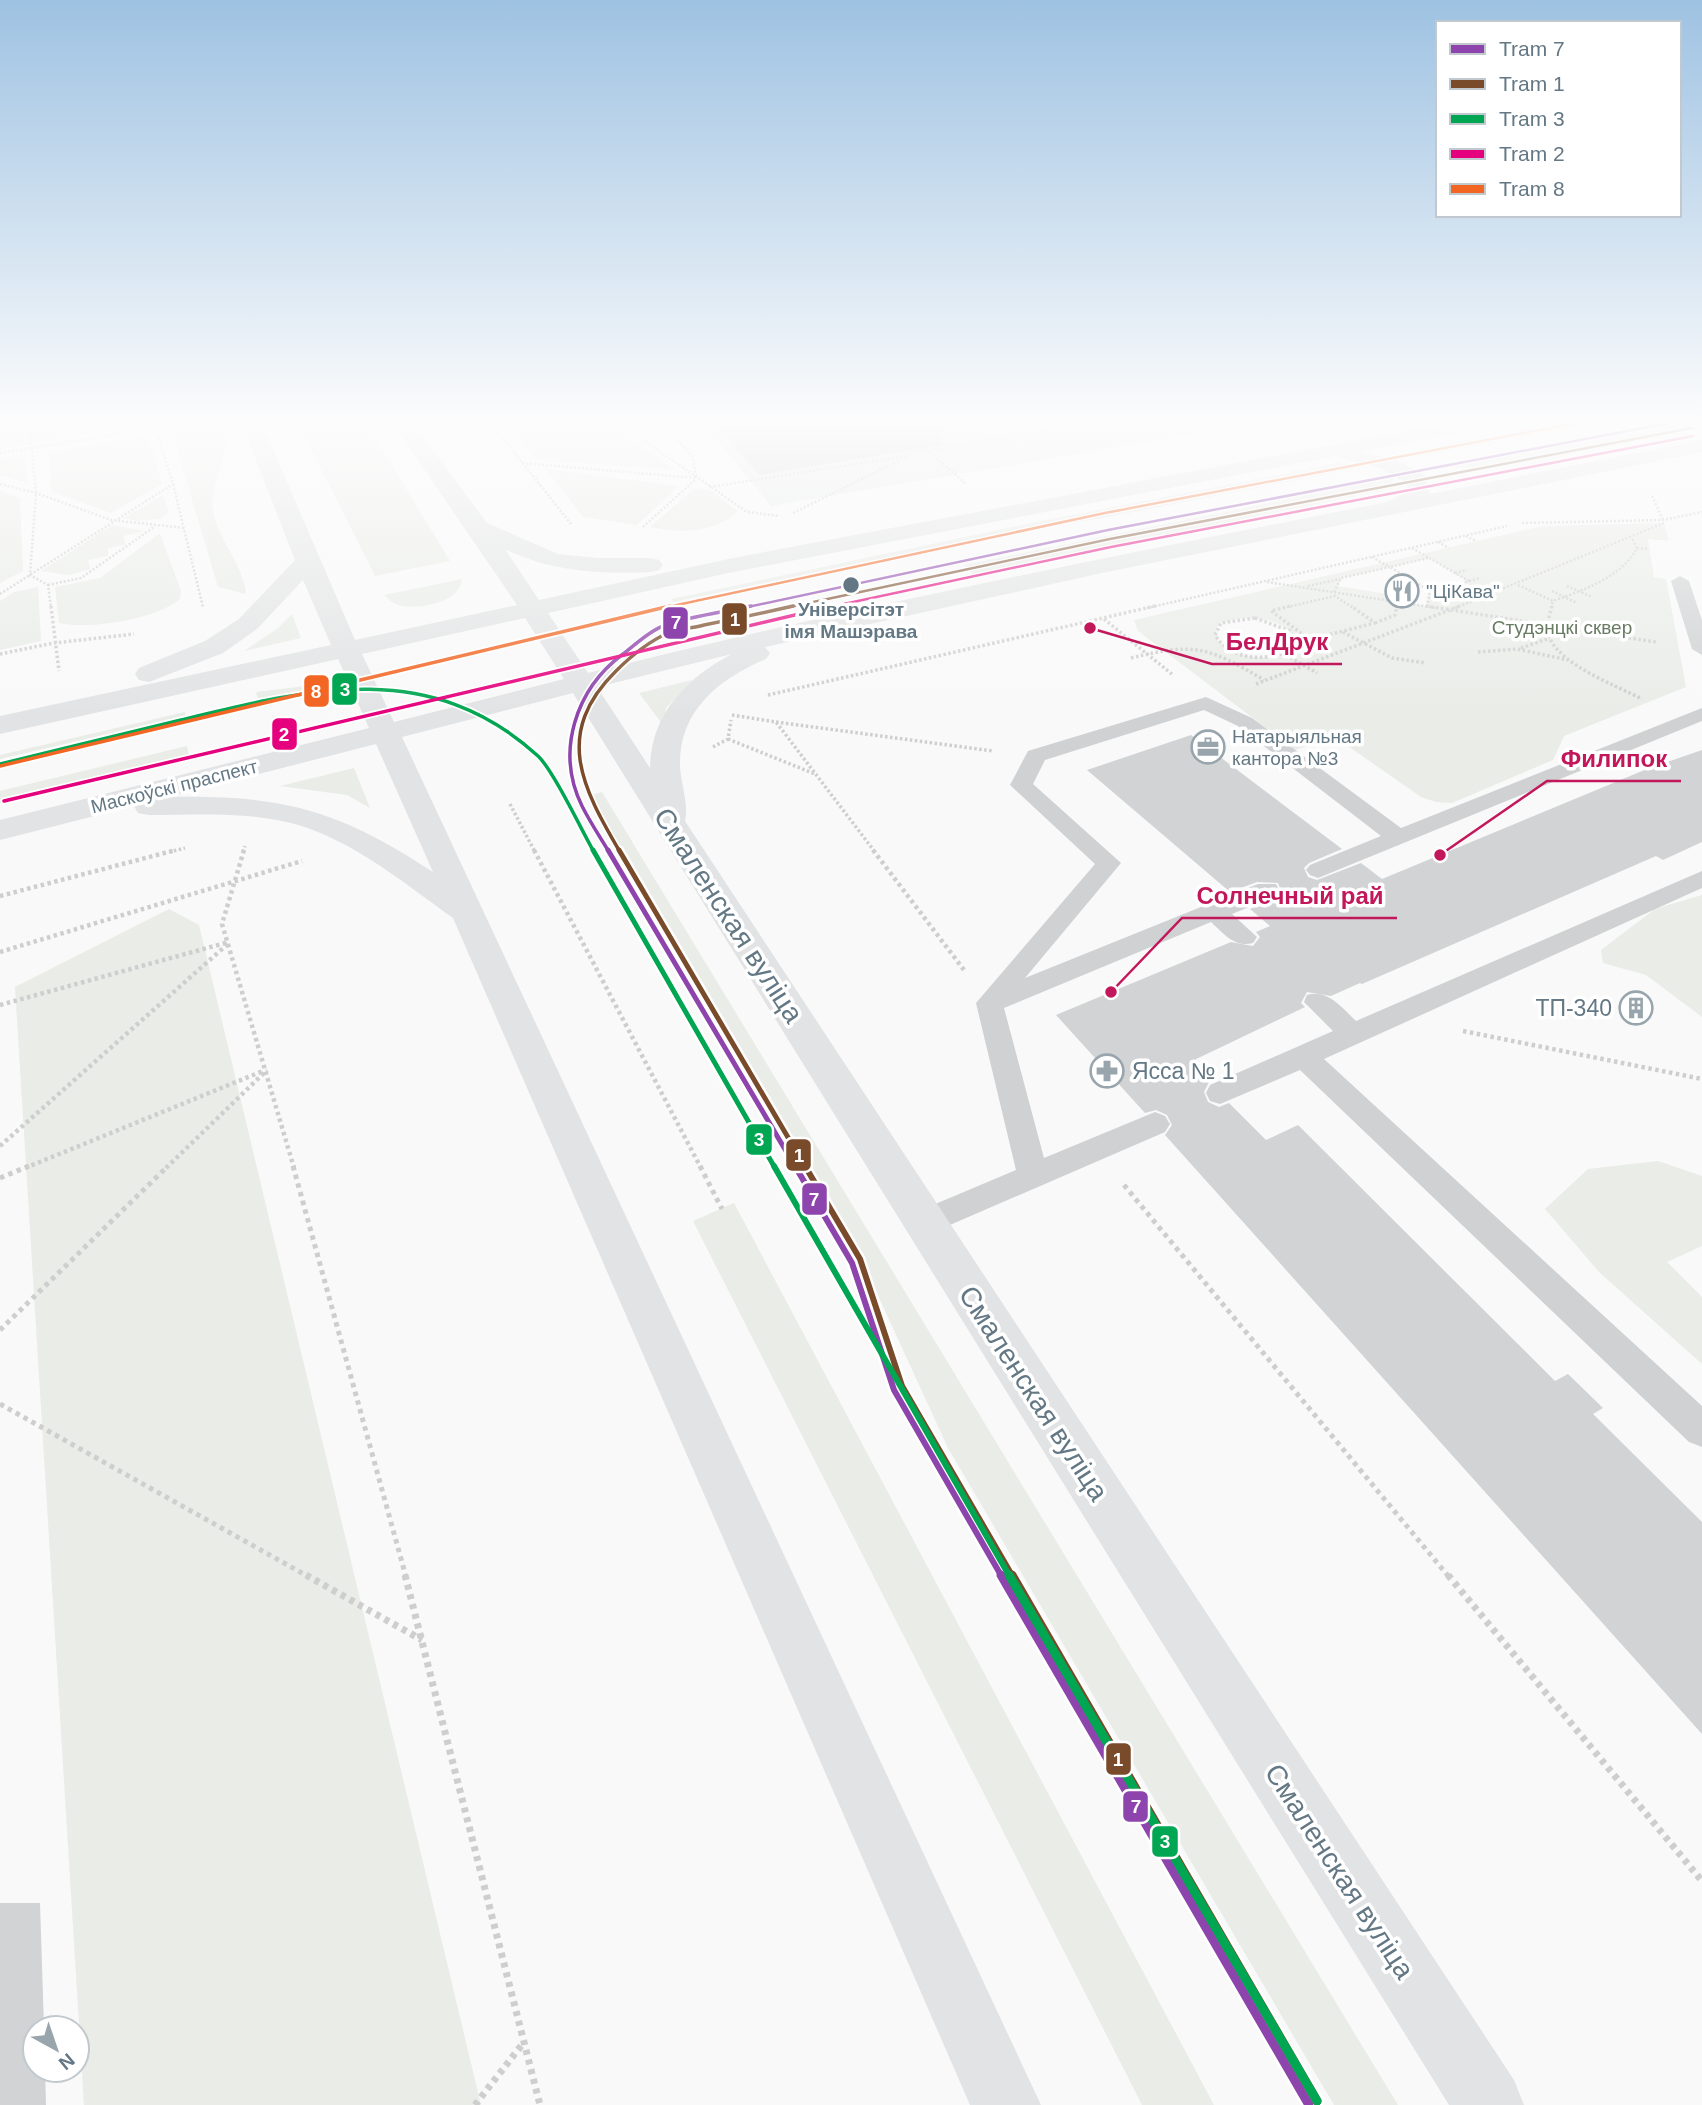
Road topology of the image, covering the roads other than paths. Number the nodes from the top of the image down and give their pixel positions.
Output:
1 (289, 517) edge
2 (471, 517) edge
3 (983, 517) edge
4 (1344, 517) edge
5 (479, 528) junction
6 (307, 562) junction
7 (733, 565) junction
8 (1681, 581) dead end
9 (533, 609) junction
10 (821, 628) junction
11 (346, 649) junction
12 (1702, 649) edge
13 (579, 681) junction
14 (1702, 714) edge
15 (6, 724) edge
16 (386, 732) junction
17 (14, 826) edge
18 (673, 828) junction
19 (1399, 838) junction
20 (1318, 870) dead end
21 (1702, 879) edge
22 (1267, 890) dead end
23 (467, 911) junction
24 (1213, 911) junction
25 (1244, 937) dead end
26 (1317, 1002) dead end
27 (989, 1003) junction
28 (1353, 1034) junction
29 (1303, 1056) junction
30 (1220, 1094) dead end
31 (1155, 1124) dead end
32 (1033, 1175) junction
33 (925, 1222) junction
34 (1702, 1430) edge
35 (1006, 2105) edge
36 (1489, 2105) edge

1 - 6 main road
2 - 5 main road, Смаленская вуліца
3 - 7 main road
4 - 10 main road, Маскоўскі праспект
5 - 7 main road
5 - 9 main road, Смаленская вуліца
6 - 11 main road
6 - 15 main road
7 - 9 main road
8 - 12 lane
9 - 11 main road
9 - 13 main road, Смаленская вуліца
10 - 13 main road, Маскоўскі праспект
10 - 18 main road
11 - 15 main road
11 - 16 main road
13 - 16 main road, Маскоўскі праспект
13 - 18 main road, Смаленская вуліца
14 - 19 lane
16 - 17 main road, Маскоўскі праспект
16 - 23 main road
17 - 23 main road
18 - 33 main road, Смаленская вуліца
19 - 20 lane
19 - 27 lane
21 - 28 lane
22 - 24 lane
23 - 35 main road
24 - 25 lane
24 - 27 lane
26 - 28 lane
27 - 32 lane
28 - 29 lane
29 - 30 lane
29 - 34 lane
31 - 32 lane
32 - 33 lane
33 - 36 main road, Смаленская вуліца

